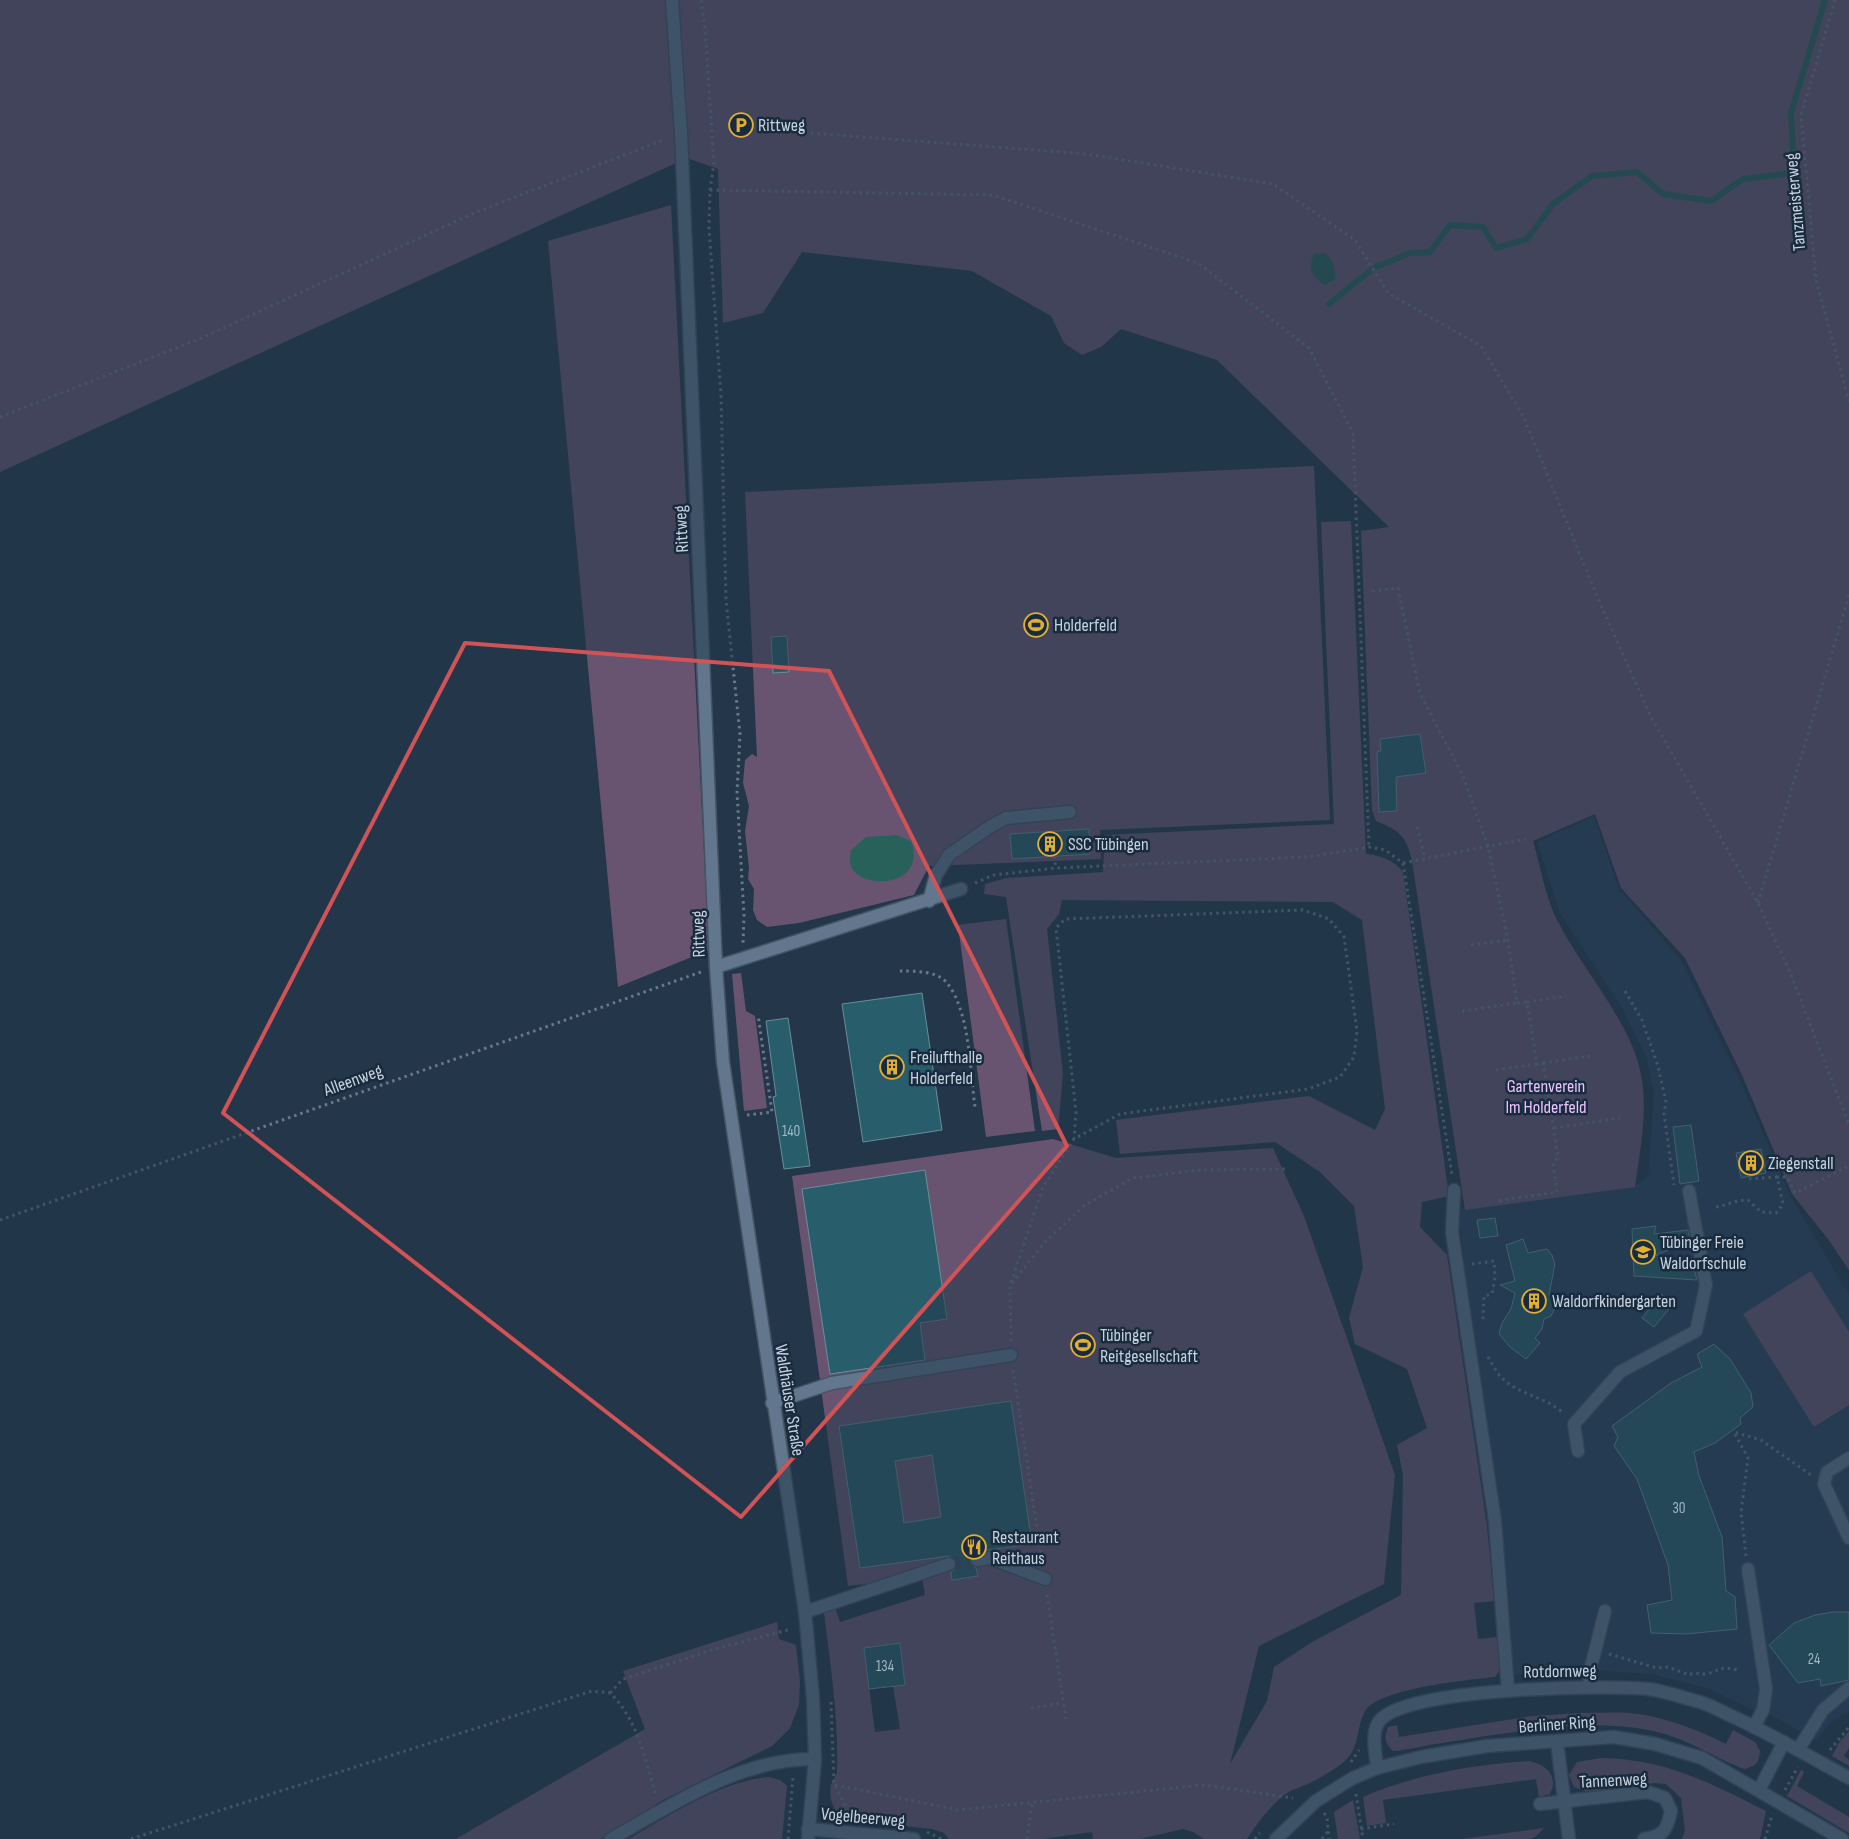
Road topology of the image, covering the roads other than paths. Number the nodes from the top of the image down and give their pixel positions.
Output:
1 (672, 0) edge
2 (1070, 812) dead end
3 (961, 889) road end
4 (929, 901) junction
5 (716, 967) junction
6 (1454, 1190) road end
7 (1689, 1191) road end
8 (1011, 1355) road end
9 (772, 1402) junction
10 (1578, 1451) dead end
11 (1849, 1458) edge
12 (1849, 1538) edge
13 (977, 1560) tunnel mouth
14 (949, 1564) tunnel mouth
15 (1748, 1569) road end
16 (1045, 1579) road end
17 (1605, 1611) dead end
18 (805, 1618) junction
19 (1590, 1686) junction
20 (1849, 1688) edge
21 (1508, 1690) junction
22 (1754, 1727) junction
23 (1557, 1742) junction
24 (1784, 1742) junction
25 (1798, 1750) junction
26 (815, 1758) junction
27 (1377, 1768) junction
28 (1849, 1778) edge
29 (1759, 1790) junction
30 (1564, 1800) junction
31 (1540, 1804) dead end
32 (808, 1834) edge
33 (611, 1839) edge
34 (914, 1839) edge
35 (1276, 1839) edge
36 (1569, 1839) edge
37 (1644, 1839) edge
38 (1841, 1839) edge

1 - 5 street, Rittweg
2 - 4 street
3 - 4 street
4 - 5 street
5 - 9 street, Waldhäuser Straße
6 - 21 street
7 - 10 street
8 - 9 street
9 - 18 street, Waldhäuser Straße
11 - 12 street
13 - 16 street
14 - 18 street
15 - 22 street
17 - 19 street
18 - 26 street, Waldhäuser Straße
19 - 21 street, Rotdornweg
19 - 22 street, Rotdornweg
20 - 25 street
21 - 27 street, Rotdornweg
22 - 24 street, Rotdornweg
23 - 27 street, Berliner Ring
23 - 29 street, Berliner Ring
23 - 30 street, Tannenweg
24 - 25 street, Rotdornweg
24 - 29 street
25 - 28 street, Rotdornweg
26 - 32 street, Waldhäuser Straße
26 - 33 street
27 - 35 street, Berliner Ring
29 - 38 street, Berliner Ring
30 - 31 street
30 - 36 street, Tannenweg
30 - 37 street, Tannenweg
32 - 34 street, Vogelbeerweg

